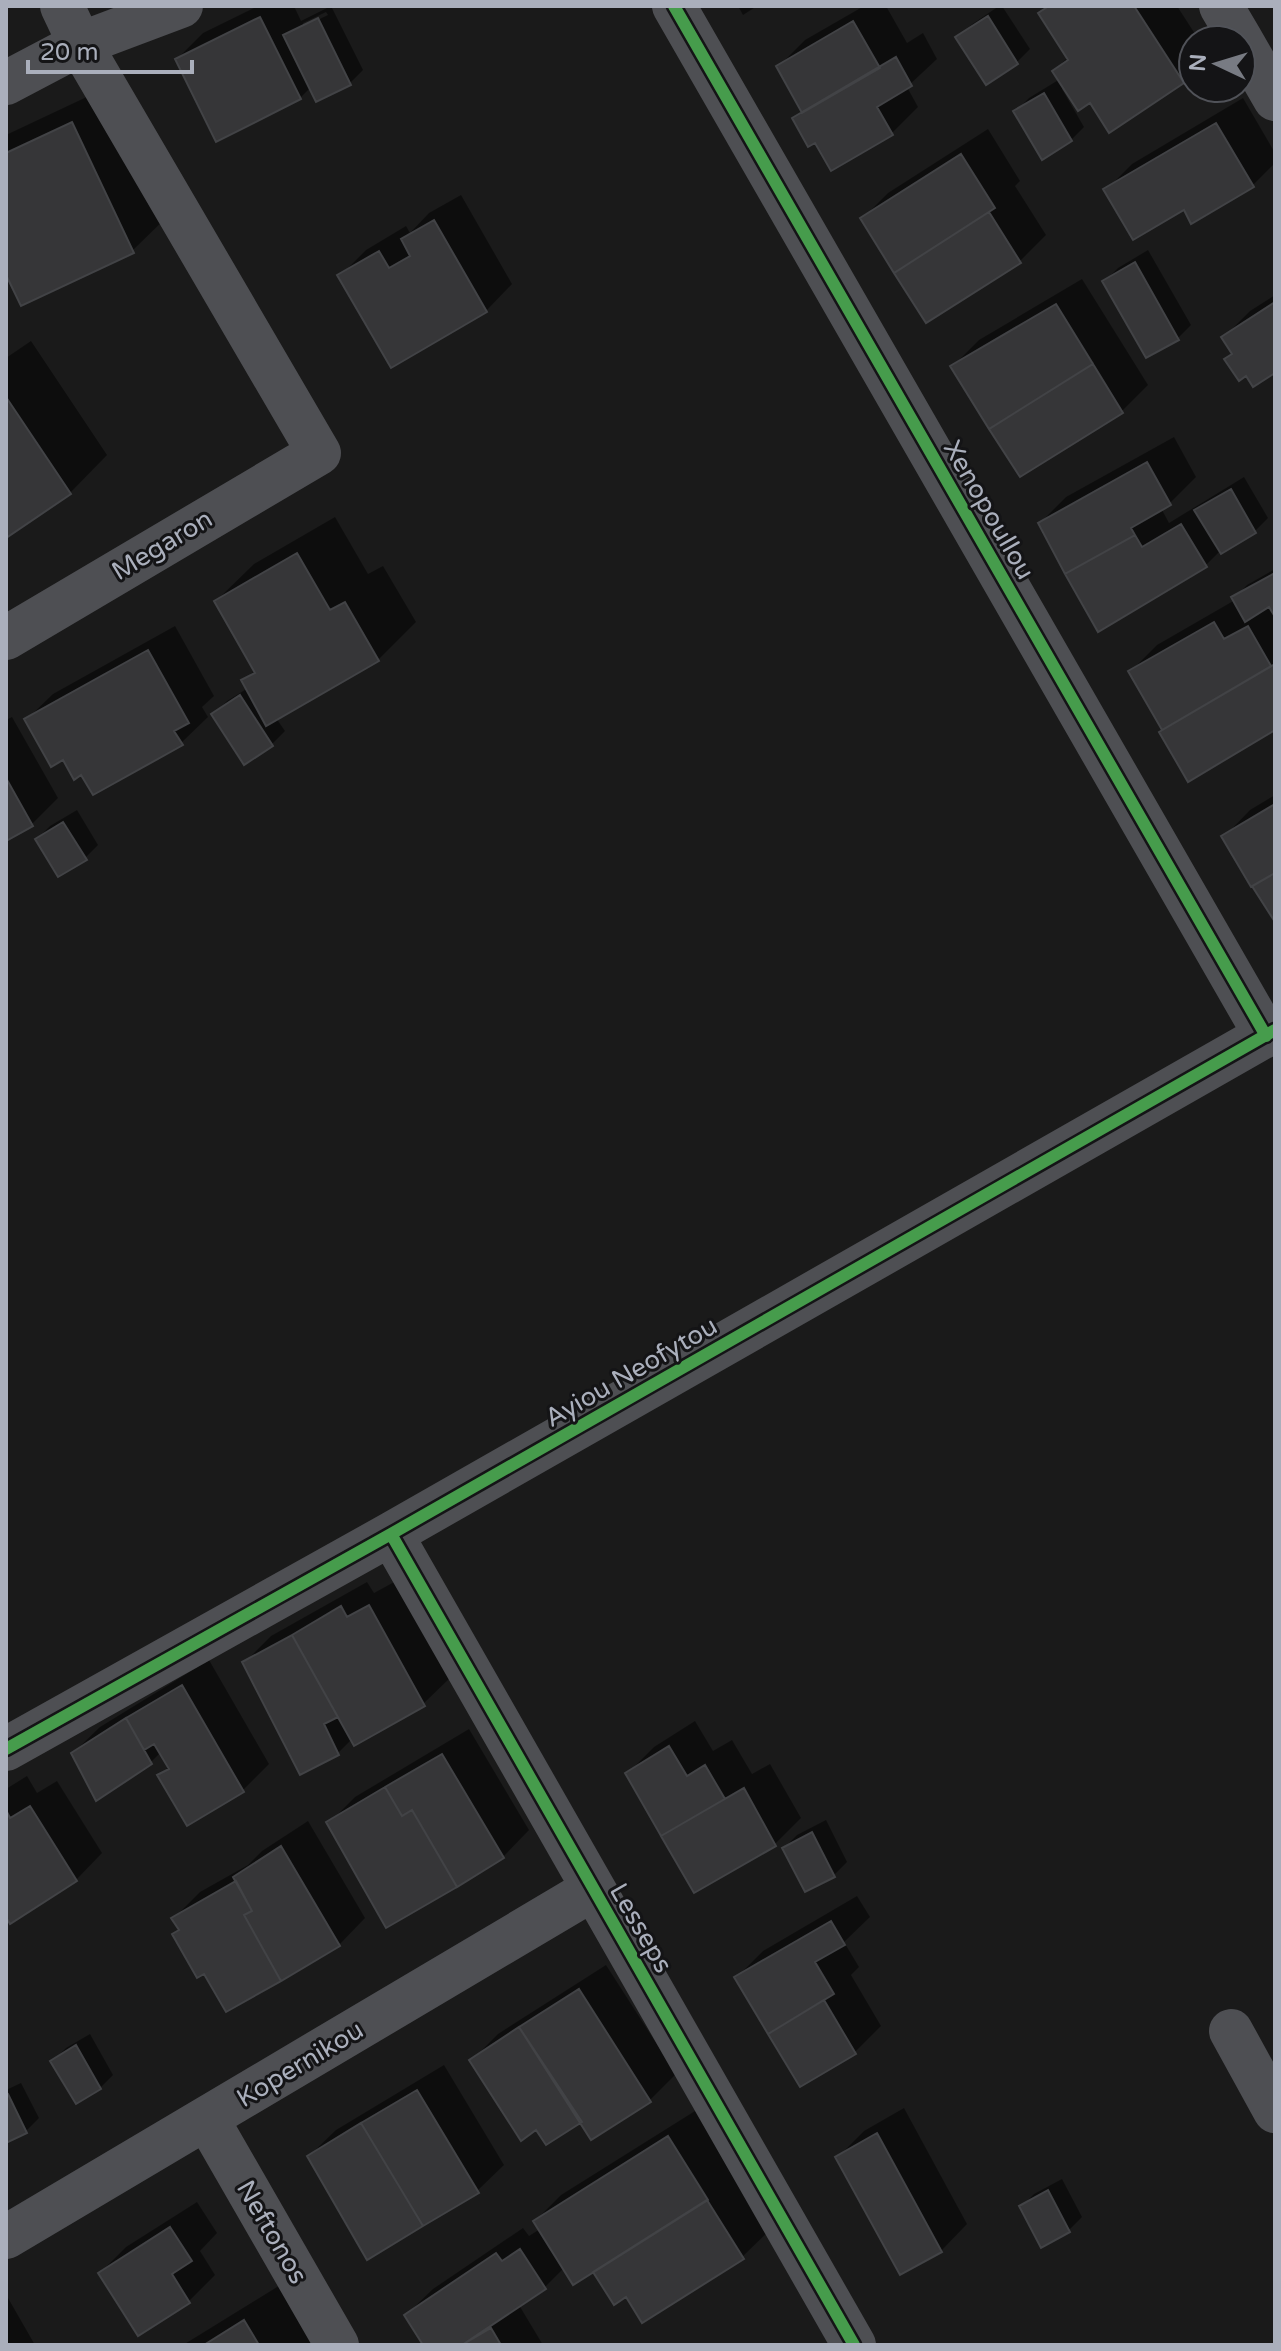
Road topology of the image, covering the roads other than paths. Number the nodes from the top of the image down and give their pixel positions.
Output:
1 (181, 6) edge
2 (674, 6) edge
3 (1221, 6) edge
4 (1232, 24) edge
5 (71, 25) edge
6 (1257, 68) edge
7 (6, 83) edge
8 (1275, 99) edge
9 (6, 638) edge
10 (1270, 1033) edge
11 (391, 1534) junction
12 (6, 1749) edge
13 (593, 1889) junction
14 (1231, 2031) dead end
15 (1275, 2111) edge
16 (207, 2119) junction
17 (6, 2237) edge
18 (337, 2345) edge
19 (854, 2345) edge

1 - 5 street
2 - 10 street, Xenopoullou
3 - 4 street
5 - 7 street
5 - 9 street, Megaron
6 - 8 street
10 - 11 street, Ayiou Neofytou
11 - 12 street, Ayiou Neofytou
11 - 13 street, Lesseps
13 - 16 street, Kopernikou
13 - 19 street, Lesseps
14 - 15 street
16 - 17 street, Kopernikou
16 - 18 street, Neftonos

